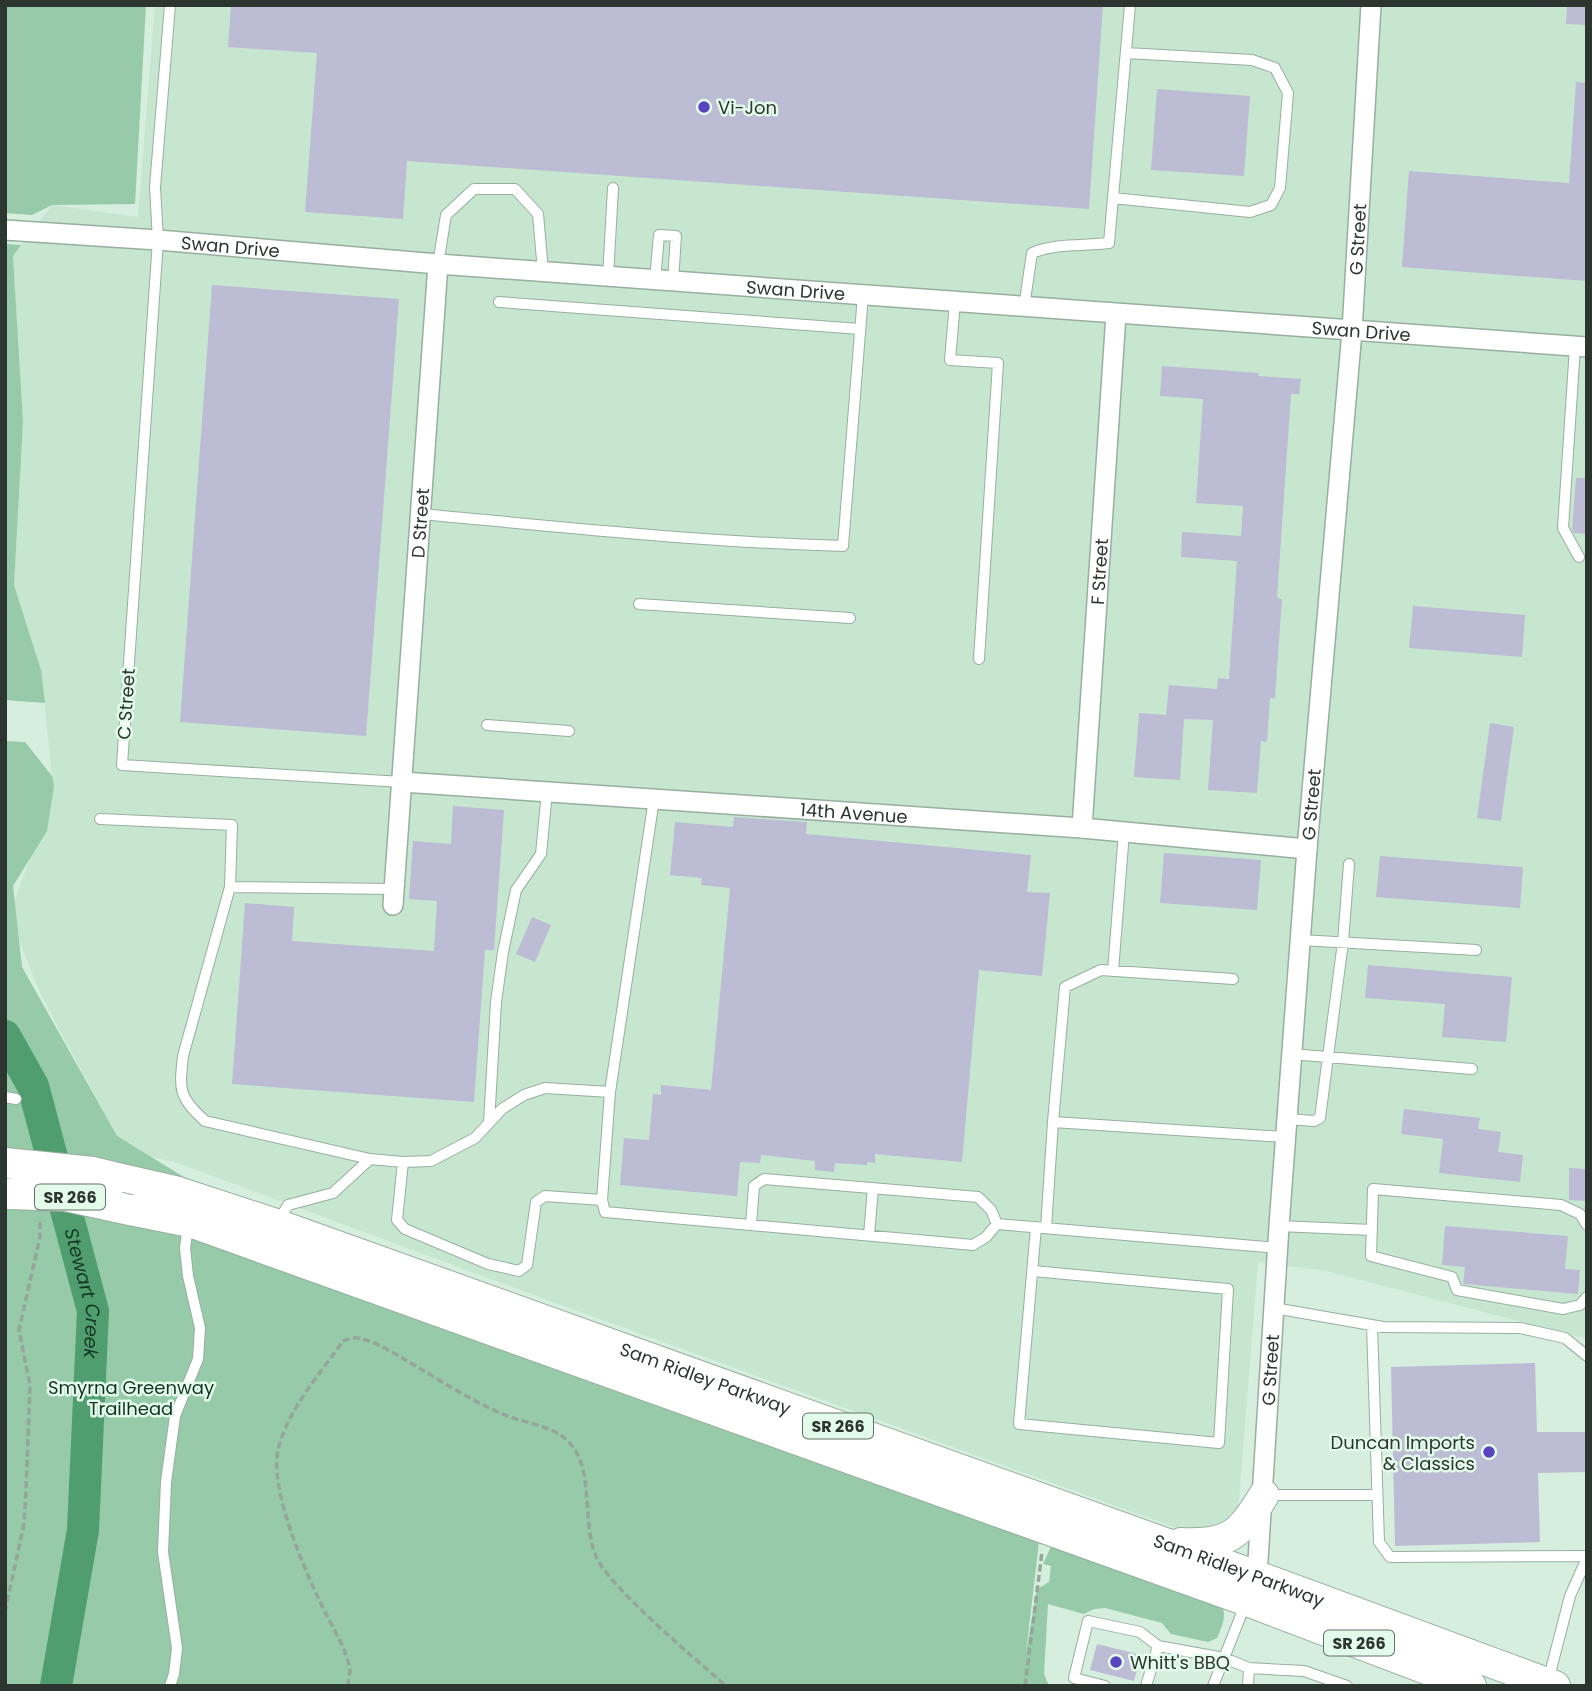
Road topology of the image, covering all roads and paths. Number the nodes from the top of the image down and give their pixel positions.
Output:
1 (170, 5) edge
2 (1130, 5) edge
3 (1371, 5) edge
4 (1126, 54) junction
5 (613, 188) dead end
6 (1113, 198) junction
7 (5, 230) edge
8 (158, 240) junction
9 (438, 264) junction
10 (543, 272) junction
11 (608, 276) junction
12 (863, 295) junction
13 (499, 302) dead end
14 (956, 302) junction
15 (1024, 307) junction
16 (1116, 314) junction
17 (860, 329) junction
18 (1352, 331) junction
19 (1581, 347) edge
20 (421, 514) junction
21 (1579, 557) dead end
22 (639, 604) dead end
23 (850, 618) dead end
24 (979, 659) dead end
25 (487, 725) dead end
26 (569, 731) dead end
27 (402, 782) junction
28 (547, 792) junction
29 (654, 799) junction
30 (100, 819) dead end
31 (1082, 828) junction
32 (1124, 832) junction
33 (1307, 849) junction
34 (1349, 864) dead end
35 (230, 887) junction
36 (393, 897) joint
37 (1300, 940) junction
38 (1343, 942) junction
39 (1476, 950) dead end
40 (1113, 971) junction
41 (1233, 979) dead end
42 (1292, 1054) junction
43 (1328, 1056) junction
44 (1472, 1069) dead end
45 (610, 1093) junction
46 (1054, 1122) junction
47 (489, 1123) junction
48 (1286, 1128) junction
49 (370, 1159) junction
50 (403, 1162) junction
51 (5, 1164) edge
52 (873, 1188) junction
53 (8, 1193) edge
54 (602, 1200) junction
55 (40, 1214) dead end
56 (189, 1222) junction
57 (997, 1224) junction
58 (751, 1225) junction
59 (1587, 1225) edge
60 (1279, 1226) junction
61 (1041, 1228) junction
62 (1373, 1230) junction
63 (869, 1235) junction
64 (271, 1237) junction
65 (1277, 1248) junction
66 (1033, 1271) junction
67 (1587, 1297) edge
68 (1274, 1308) junction
69 (1372, 1325) junction
70 (1587, 1356) edge
71 (1377, 1495) junction
72 (1264, 1496) junction
73 (1045, 1528) junction
74 (1165, 1543) junction
75 (1587, 1557) edge
76 (1252, 1589) junction
77 (5, 1612) edge
78 (1158, 1646) junction
79 (1224, 1658) junction
80 (1249, 1668) junction
81 (1551, 1684) edge
82 (170, 1686) edge
83 (348, 1686) edge
84 (726, 1686) edge
85 (1025, 1686) edge
86 (1105, 1686) edge
87 (1146, 1686) edge
88 (1213, 1686) edge
89 (1248, 1686) edge
90 (1347, 1686) edge
91 (1471, 1686) edge

1 - 8 lane
2 - 4 lane
3 - 18 street, G Street
4 - 6 lane
4 - 6 lane
5 - 11 lane
6 - 15 lane
7 - 8 street, Swan Drive
8 - 9 street, Swan Drive
8 - 27 lane, C Street
9 - 10 street, Swan Drive
9 - 10 lane
9 - 20 street, D Street
10 - 11 street, Swan Drive
11 - 12 street, Swan Drive
12 - 14 street, Swan Drive
12 - 17 lane
13 - 17 lane
14 - 15 street, Swan Drive
14 - 24 lane
15 - 16 street, Swan Drive
16 - 18 street, Swan Drive
16 - 31 street, F Street
17 - 20 lane
18 - 19 street, Swan Drive
18 - 33 street, G Street
19 - 21 lane
20 - 27 street, D Street
22 - 23 lane
25 - 26 lane
27 - 28 street, 14th Avenue
27 - 36 street
28 - 29 street, 14th Avenue
28 - 47 lane
29 - 31 street, 14th Avenue
29 - 45 lane
30 - 35 lane
31 - 32 street, 14th Avenue
32 - 33 street, 14th Avenue
32 - 40 lane
33 - 37 street, G Street
34 - 38 lane
35 - 36 lane
35 - 49 lane
37 - 38 lane
37 - 42 street, G Street
38 - 39 lane
38 - 43 lane
40 - 41 lane
40 - 46 lane
42 - 43 lane
42 - 48 street, G Street
43 - 44 lane
43 - 48 lane
45 - 47 lane
45 - 54 lane
46 - 48 lane
46 - 61 lane
47 - 50 lane
48 - 60 street, G Street
49 - 50 lane
49 - 64 lane
50 - 54 lane
51 - 64 main road, Sam Ridley Parkway / SR 266, bridge
52 - 57 lane
52 - 58 lane
52 - 63 lane
53 - 56 main road, Sam Ridley Parkway / SR 266, bridge
54 - 58 lane
55 - 77 path
56 - 64 main road, Sam Ridley Parkway / SR 266
56 - 82 lane
57 - 61 lane
57 - 63 lane
58 - 63 lane
59 - 62 lane
60 - 62 lane
60 - 65 street, G Street
61 - 65 lane
61 - 66 lane
62 - 67 lane
64 - 73 main road, Sam Ridley Parkway / SR 266
64 - 74 main road, Sam Ridley Parkway / SR 266
65 - 68 street, G Street
66 - 66 lane
68 - 69 lane
68 - 72 street, G Street
69 - 70 lane
69 - 71 lane
71 - 72 lane
71 - 75 lane
72 - 74 main road
72 - 76 street, G Street
73 - 76 main road, Sam Ridley Parkway / SR 266
73 - 85 path
74 - 76 main road, Sam Ridley Parkway / SR 266
75 - 81 lane
76 - 79 lane
76 - 81 main road, Sam Ridley Parkway / SR 266
76 - 91 main road, Sam Ridley Parkway / SR 266
78 - 79 lane
78 - 86 lane
78 - 87 lane
79 - 80 lane
79 - 88 lane
80 - 89 lane
80 - 90 lane
83 - 84 path

